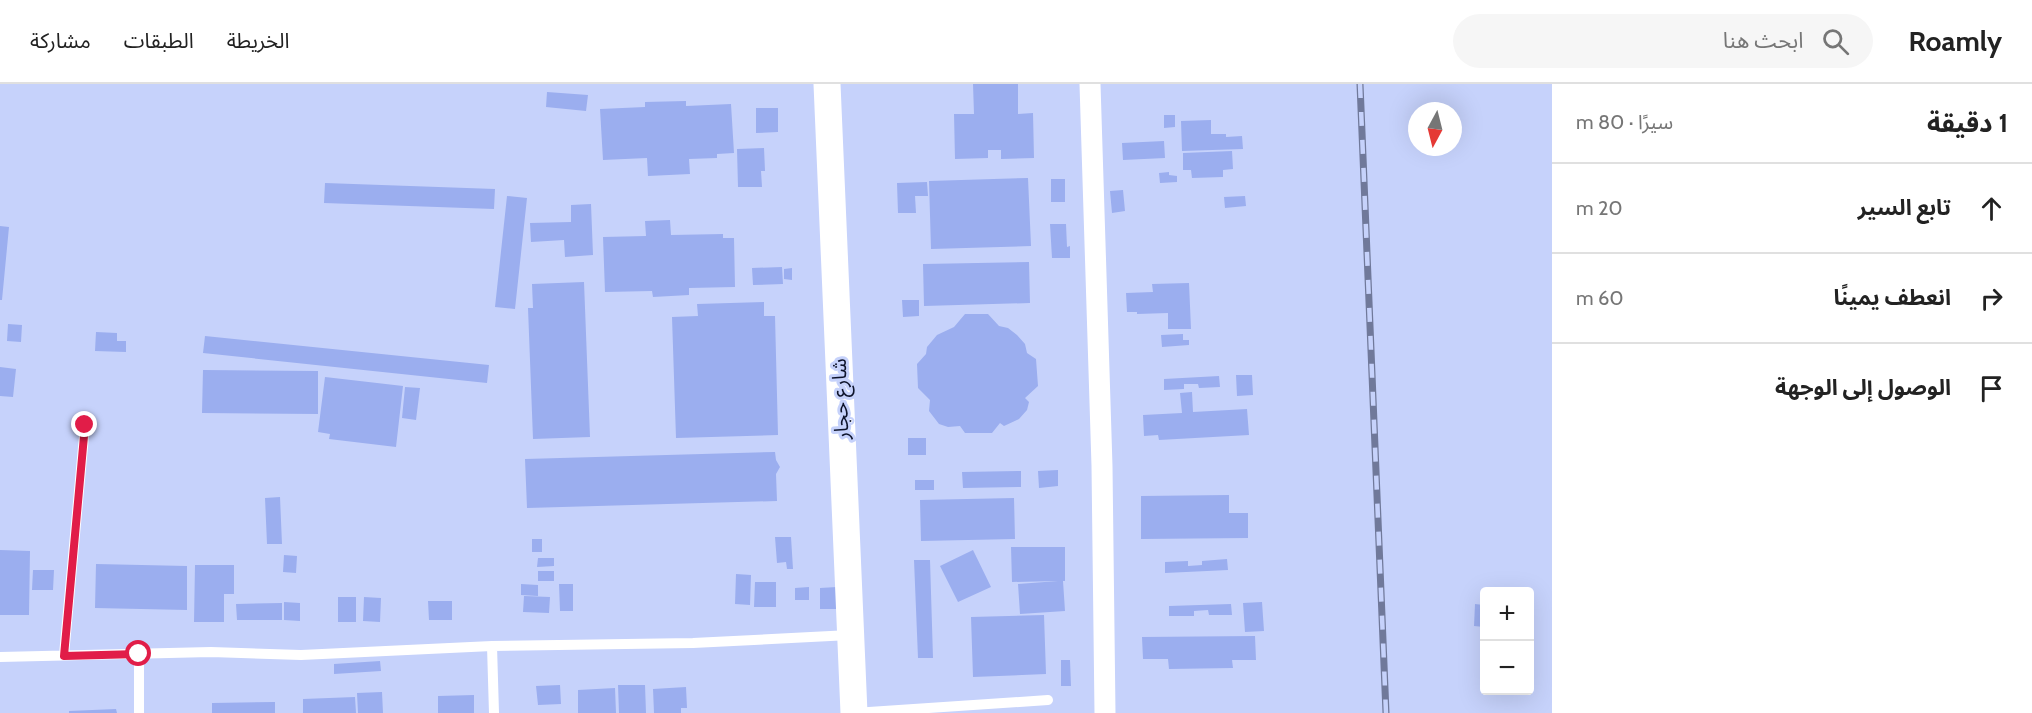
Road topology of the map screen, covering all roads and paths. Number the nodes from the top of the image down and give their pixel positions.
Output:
1 (827, 84) edge
2 (1090, 84) edge
3 (85, 425) dead end
4 (850, 635) junction
5 (492, 646) junction
6 (139, 654) junction
7 (64, 656) junction
8 (0, 657) edge
9 (1048, 700) dead end
10 (139, 713) edge
11 (494, 713) edge
12 (854, 713) edge
13 (1105, 713) edge

1 - 4 street, شارع حجار
2 - 13 street
3 - 7 lane
4 - 5 lane
4 - 12 street, شارع حجار
5 - 6 lane
5 - 11 lane
6 - 7 lane
6 - 10 lane
7 - 8 lane
9 - 12 lane

